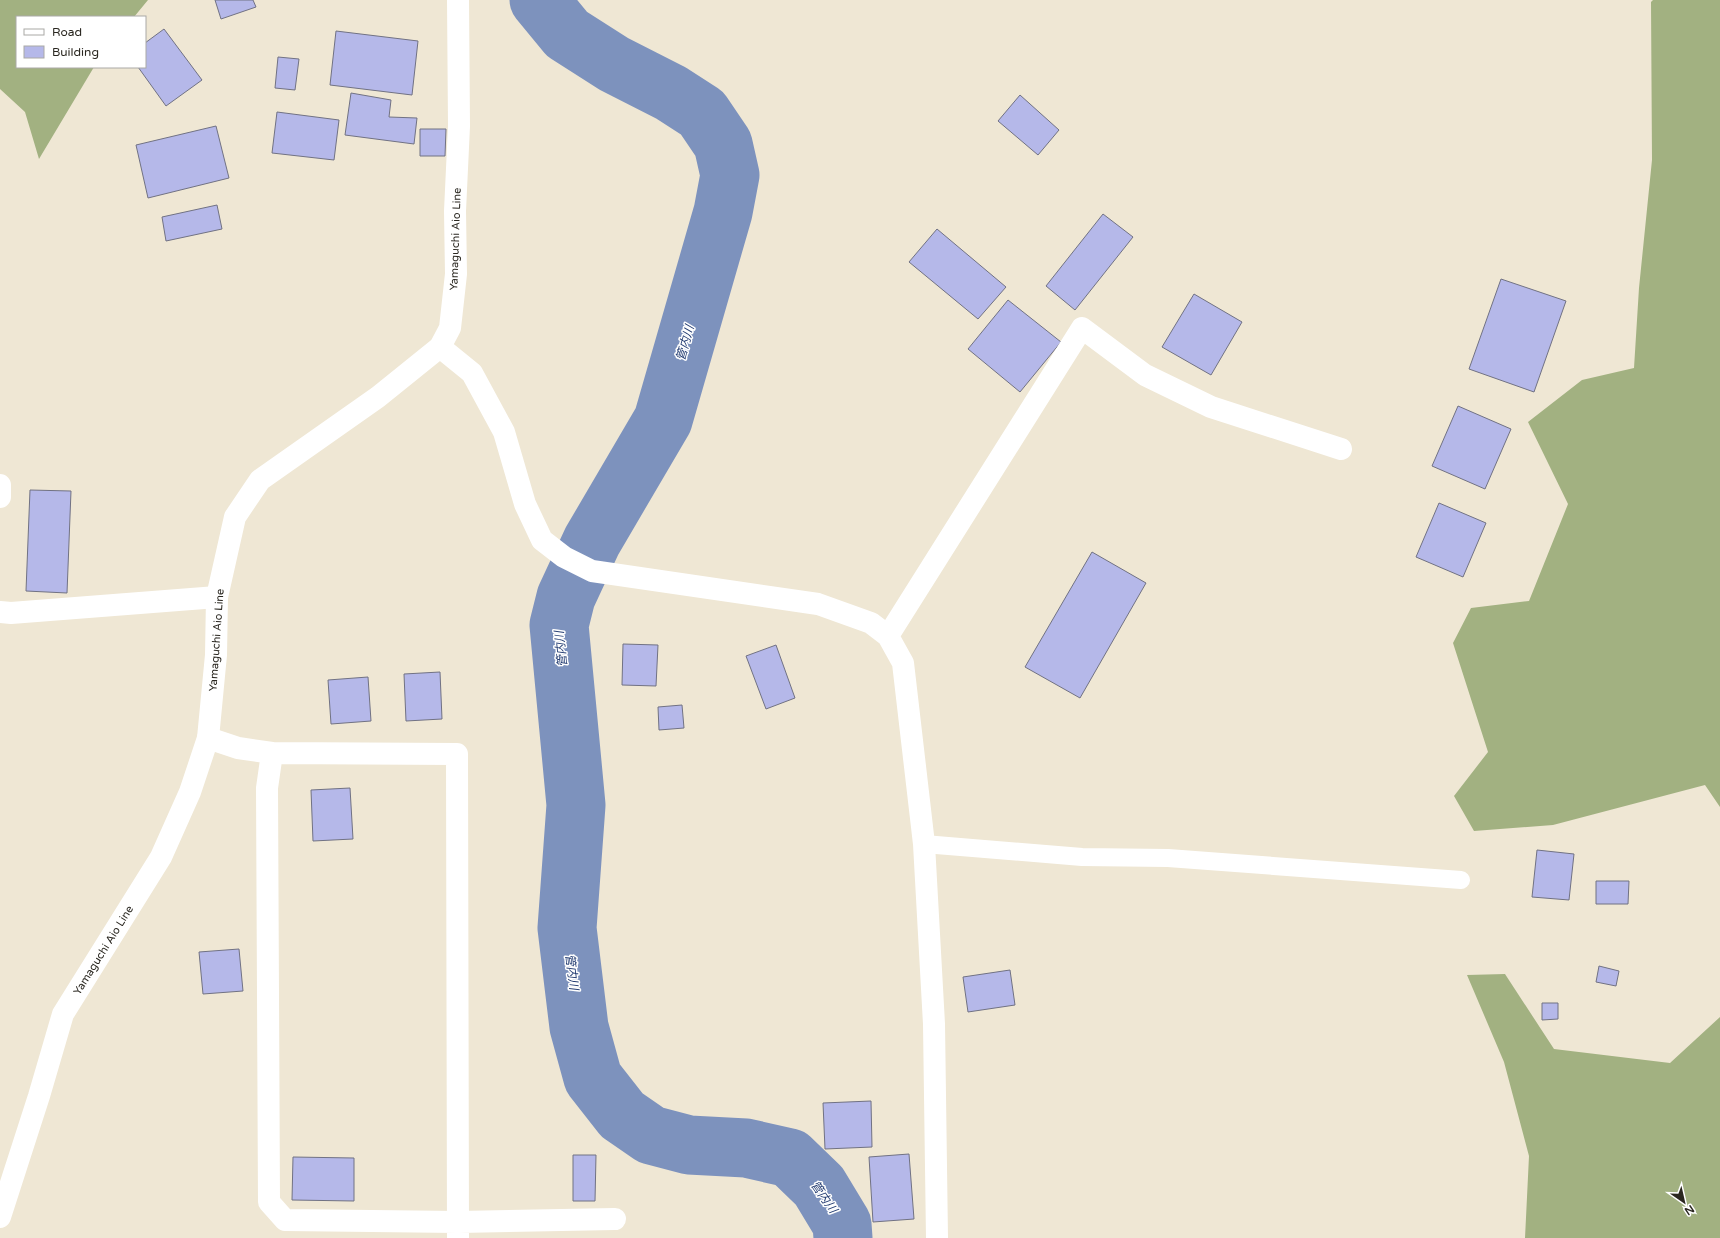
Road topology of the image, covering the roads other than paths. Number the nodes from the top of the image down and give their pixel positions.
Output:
1 (458, 0) edge
2 (440, 347) junction
3 (1341, 449) dead end
4 (0, 485) edge
5 (0, 497) edge
6 (217, 597) junction
7 (0, 612) edge
8 (888, 636) junction
9 (208, 738) junction
10 (272, 754) junction
11 (924, 844) junction
12 (1462, 880) dead end
13 (0, 1216) edge
14 (615, 1220) dead end
15 (458, 1230) edge
16 (937, 1238) edge

1 - 2 street, Yamaguchi Aio Line
2 - 6 street, Yamaguchi Aio Line
2 - 8 street
3 - 8 street
4 - 5 street
6 - 7 street
6 - 9 street, Yamaguchi Aio Line
8 - 11 street
9 - 10 street
9 - 13 street, Yamaguchi Aio Line
10 - 15 street
10 - 15 street
11 - 12 lane
11 - 16 street
14 - 15 street

